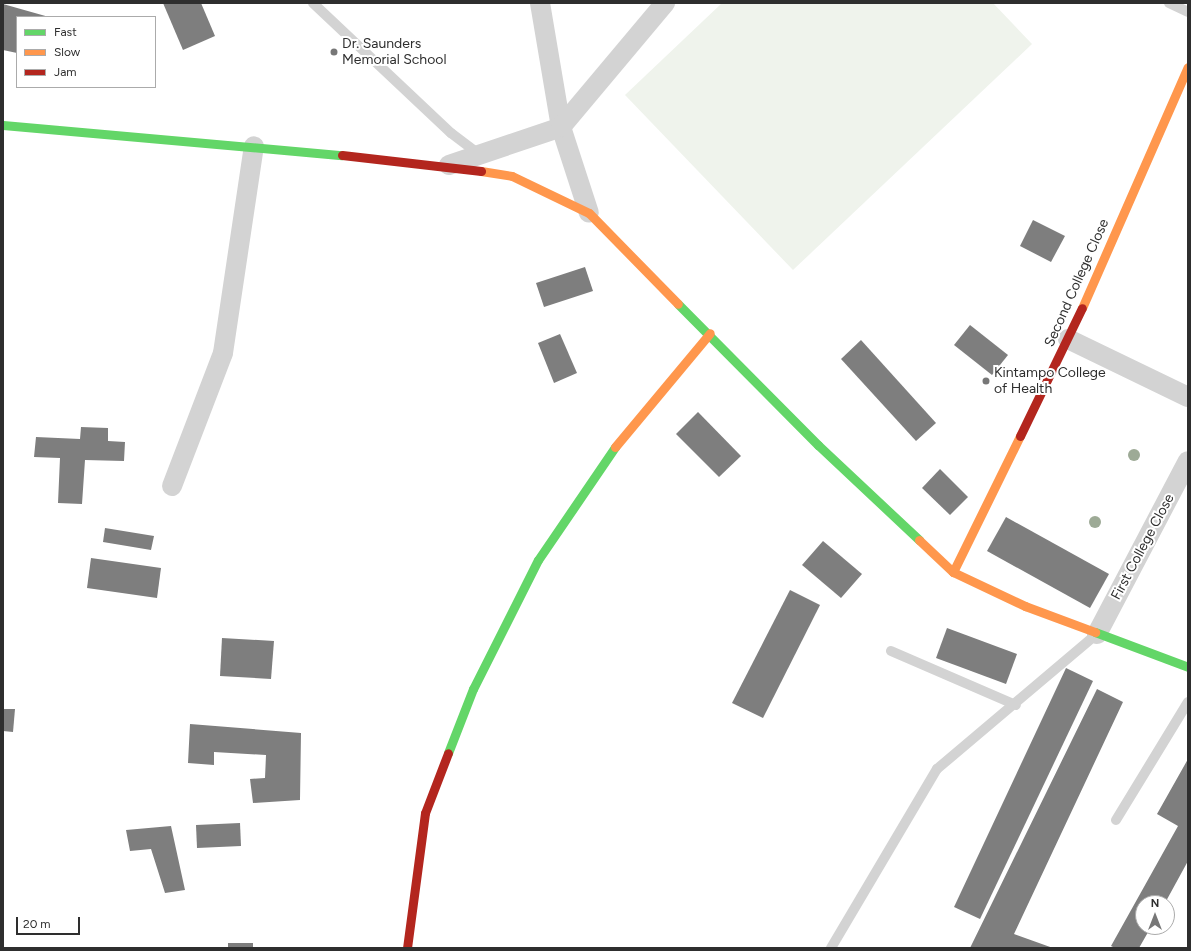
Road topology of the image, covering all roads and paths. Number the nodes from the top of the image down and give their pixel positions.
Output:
1 (313, 3) edge
2 (540, 3) edge
3 (665, 3) edge
4 (1169, 3) edge
5 (1188, 12) edge
6 (1188, 67) edge
7 (3, 125) edge
8 (561, 127) junction
9 (254, 146) junction
10 (480, 155) junction
11 (449, 165) junction
12 (589, 213) junction
13 (710, 333) junction
14 (1068, 339) junction
15 (1188, 397) edge
16 (1188, 461) edge
17 (172, 486) dead end
18 (953, 572) junction
19 (1097, 634) junction
20 (891, 651) dead end
21 (1188, 667) edge
22 (1188, 702) edge
23 (1016, 705) junction
24 (1116, 820) dead end
25 (407, 948) edge
26 (831, 948) edge

1 - 10 lane
2 - 8 street
3 - 8 street
4 - 5 lane
6 - 14 street, Second College Close
7 - 9 street
8 - 10 street
8 - 12 street
9 - 11 street
9 - 17 street
10 - 11 street
11 - 12 street
12 - 13 street
13 - 18 street
13 - 25 street
14 - 15 street
14 - 18 street, Second College Close
16 - 19 street, First College Close
18 - 19 street
19 - 21 street
19 - 23 lane
20 - 23 lane
22 - 24 lane
23 - 26 lane

